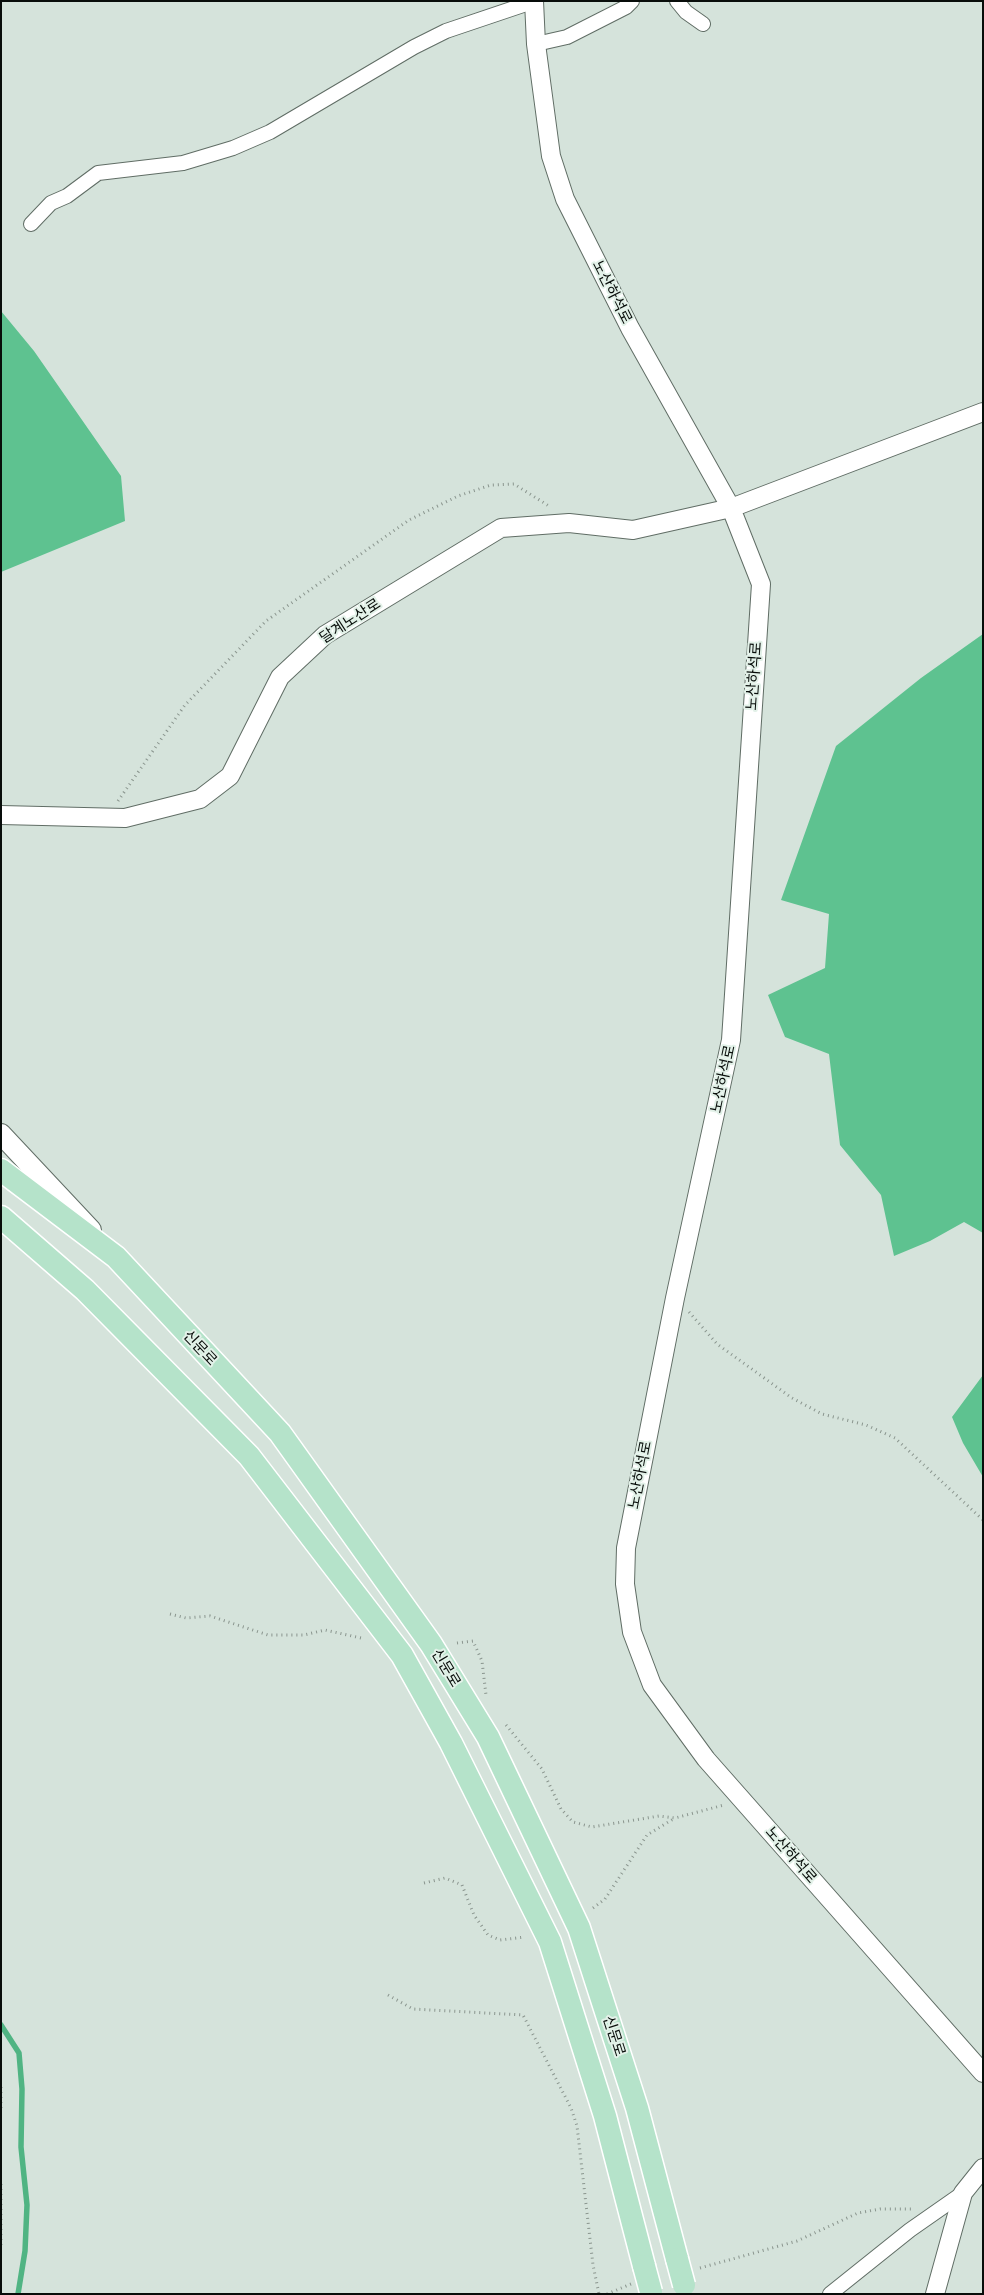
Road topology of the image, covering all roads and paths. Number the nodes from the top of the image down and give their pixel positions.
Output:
1 (534, 1) edge
2 (632, 1) edge
3 (676, 1) edge
4 (702, 24) dead end
5 (536, 44) junction
6 (31, 224) dead end
7 (983, 412) edge
8 (732, 508) junction
9 (569, 523) junction
10 (1, 815) edge
11 (102, 817) junction
12 (1, 1134) edge
13 (1, 1170) edge
14 (1, 1217) edge
15 (1, 1231) edge
16 (116, 1257) junction
17 (53, 1263) junction
18 (675, 1298) junction
19 (983, 1520) edge
20 (170, 1614) dead end
21 (361, 1638) dead end
22 (457, 1643) dead end
23 (487, 1700) dead end
24 (501, 1720) dead end
25 (742, 1800) junction
26 (675, 1818) junction
27 (424, 1883) dead end
28 (593, 1908) dead end
29 (525, 1937) dead end
30 (388, 1995) dead end
31 (983, 2073) edge
32 (1, 2087) edge
33 (1, 2112) edge
34 (980, 2174) edge
35 (1, 2184) edge
36 (962, 2193) junction
37 (936, 2211) junction
38 (1, 2245) edge
39 (684, 2277) edge
40 (646, 2283) edge
41 (598, 2294) edge
42 (607, 2294) edge
43 (830, 2294) edge
44 (934, 2294) edge

1 - 5 street, 노산하석로
1 - 6 street
2 - 5 street
3 - 4 street
5 - 8 street, 노산하석로
7 - 8 street, 달계노산로
8 - 9 street, 달계노산로
8 - 18 street, 노산하석로
9 - 11 street, 달계노산로
9 - 11 path
10 - 11 street, 달계노산로
12 - 16 main road
13 - 16 main road, 신문로
14 - 17 main road
15 - 17 main road
16 - 39 main road, 신문로
17 - 40 main road
18 - 19 path
18 - 25 street, 노산하석로
20 - 21 path
22 - 23 path
24 - 26 path
25 - 26 path
25 - 31 street, 노산하석로
26 - 28 path
27 - 29 path
30 - 41 path
32 - 33 path
34 - 36 street
35 - 38 path
36 - 37 street
36 - 44 street
37 - 39 path
37 - 43 street
40 - 42 path

